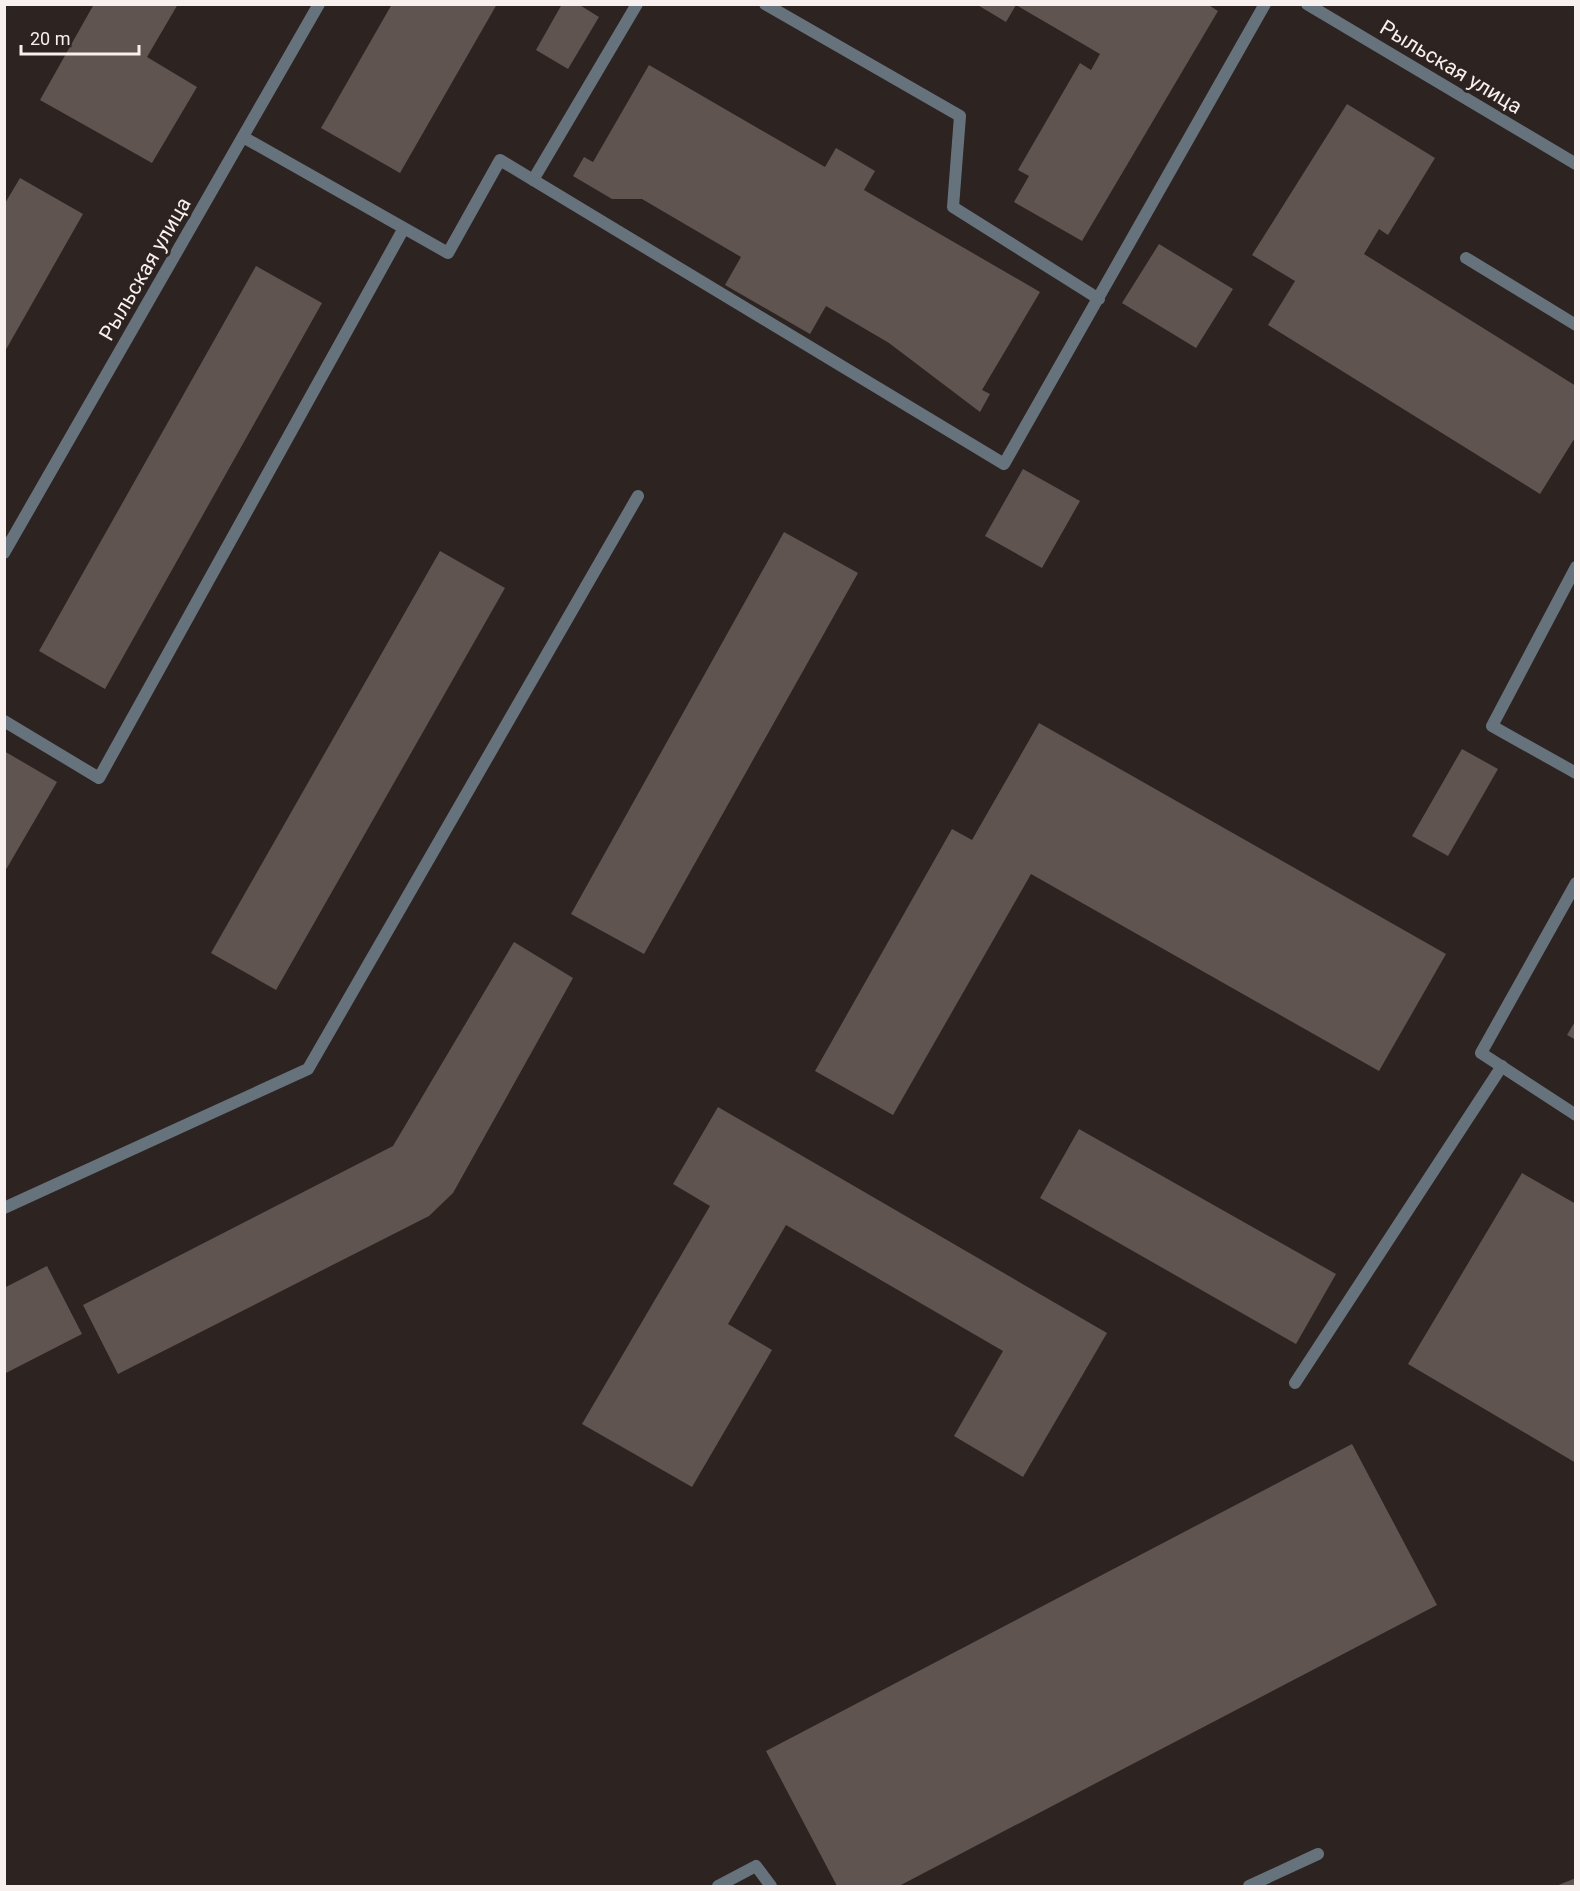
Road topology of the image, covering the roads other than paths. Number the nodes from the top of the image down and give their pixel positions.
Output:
1 (319, 4) edge
2 (637, 4) edge
3 (765, 4) edge
4 (1265, 4) edge
5 (1307, 4) edge
6 (243, 137) junction
7 (1575, 164) edge
8 (533, 180) junction
9 (404, 228) junction
10 (1466, 258) dead end
11 (1098, 299) junction
12 (1575, 325) edge
13 (638, 496) dead end
14 (4, 553) edge
15 (1575, 567) edge
16 (4, 721) edge
17 (1575, 773) edge
18 (1575, 883) edge
19 (1502, 1066) junction
20 (1575, 1115) edge
21 (4, 1208) edge
22 (1295, 1383) dead end
23 (1318, 1854) dead end
24 (718, 1887) edge
25 (771, 1887) edge
26 (1249, 1887) edge

1 - 6 street, Рыльская улица
2 - 8 street
3 - 11 street
4 - 11 street
5 - 7 street, Рыльская улица
6 - 9 street
6 - 14 street, Рыльская улица
8 - 9 street
8 - 11 street
9 - 16 street
10 - 12 street
13 - 21 street
15 - 17 street
18 - 19 street
19 - 20 street
19 - 22 street
23 - 26 street
24 - 25 street

